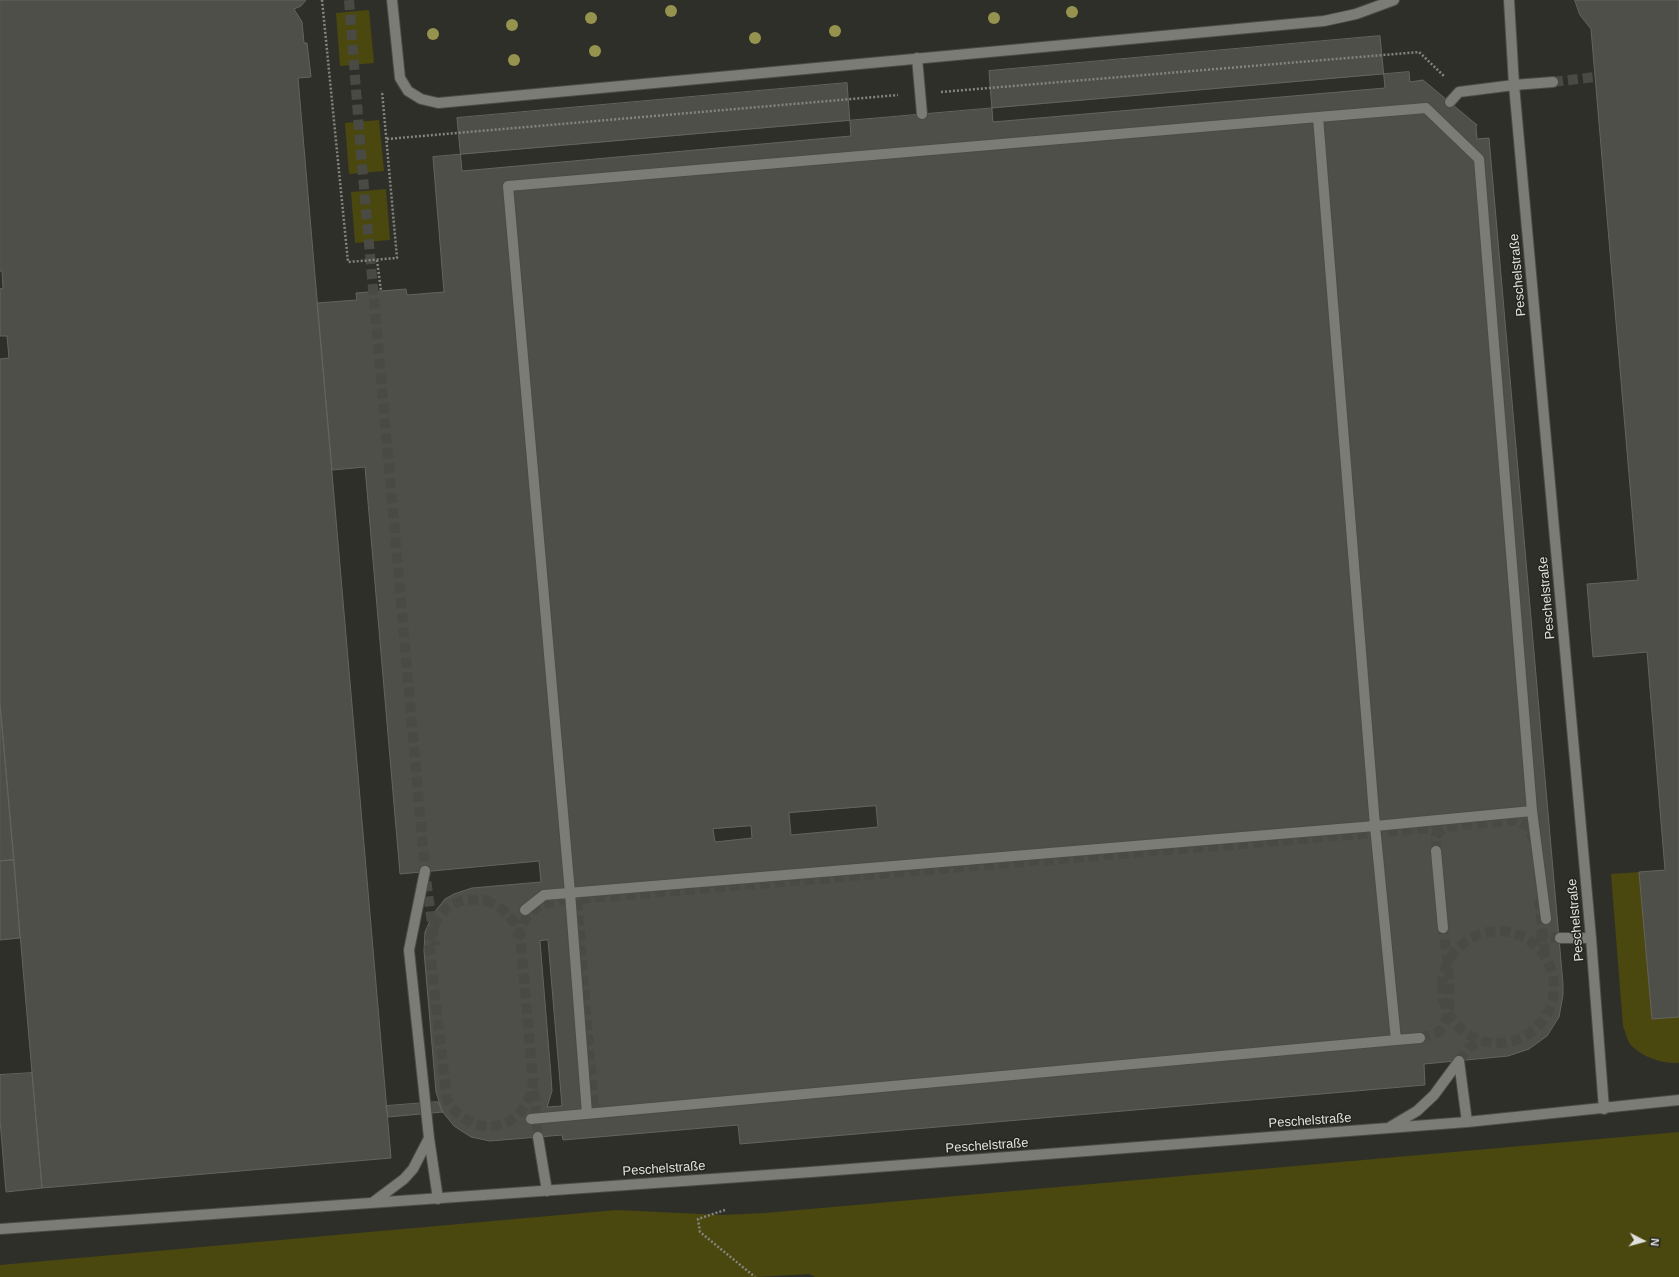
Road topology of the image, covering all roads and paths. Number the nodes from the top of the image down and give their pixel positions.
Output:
1 (322, 0) edge
2 (392, 0) edge
3 (1394, 0) edge
4 (1509, 0) edge
5 (917, 58) junction
6 (1553, 82) tunnel mouth
7 (381, 85) dead end
8 (1514, 85) junction
9 (1450, 102) dead end
10 (922, 114) dead end
11 (1318, 117) junction
12 (377, 260) junction
13 (381, 291) dead end
14 (1532, 811) junction
15 (1375, 826) junction
16 (1436, 851) tunnel mouth
17 (425, 872) dead end
18 (570, 893) junction
19 (525, 910) dead end
20 (1546, 919) dead end
21 (1443, 928) tunnel mouth
22 (1560, 938) tunnel mouth
23 (1591, 938) junction
24 (1420, 1038) tunnel mouth
25 (1396, 1040) junction
26 (1679, 1100) edge
27 (1604, 1109) junction
28 (587, 1114) junction
29 (531, 1119) dead end
30 (1467, 1122) junction
31 (1389, 1128) junction
32 (538, 1137) tunnel mouth
33 (429, 1138) junction
34 (547, 1191) junction
35 (438, 1199) junction
36 (372, 1203) junction
37 (726, 1210) dead end
38 (0, 1229) edge
39 (756, 1277) edge

1 - 12 path
2 - 5 street
3 - 5 street
4 - 8 street, Peschelstraße
5 - 10 street
6 - 8 street
7 - 12 path
8 - 9 street
8 - 23 street, Peschelstraße
11 - 14 street
11 - 15 street
11 - 18 street
12 - 13 path
14 - 15 street
14 - 20 street
15 - 18 street
15 - 25 street
16 - 21 street
17 - 33 street
18 - 19 street
18 - 28 street
22 - 23 street
23 - 27 street, Peschelstraße
24 - 25 street
25 - 28 street
26 - 27 street, Peschelstraße
27 - 30 street, Peschelstraße
28 - 29 street
30 - 31 street, Peschelstraße
30 - 31 street
31 - 34 street, Peschelstraße
32 - 34 street
33 - 35 street
33 - 36 street
34 - 35 street, Peschelstraße
35 - 36 street, Peschelstraße
36 - 38 street, Peschelstraße
37 - 39 path

